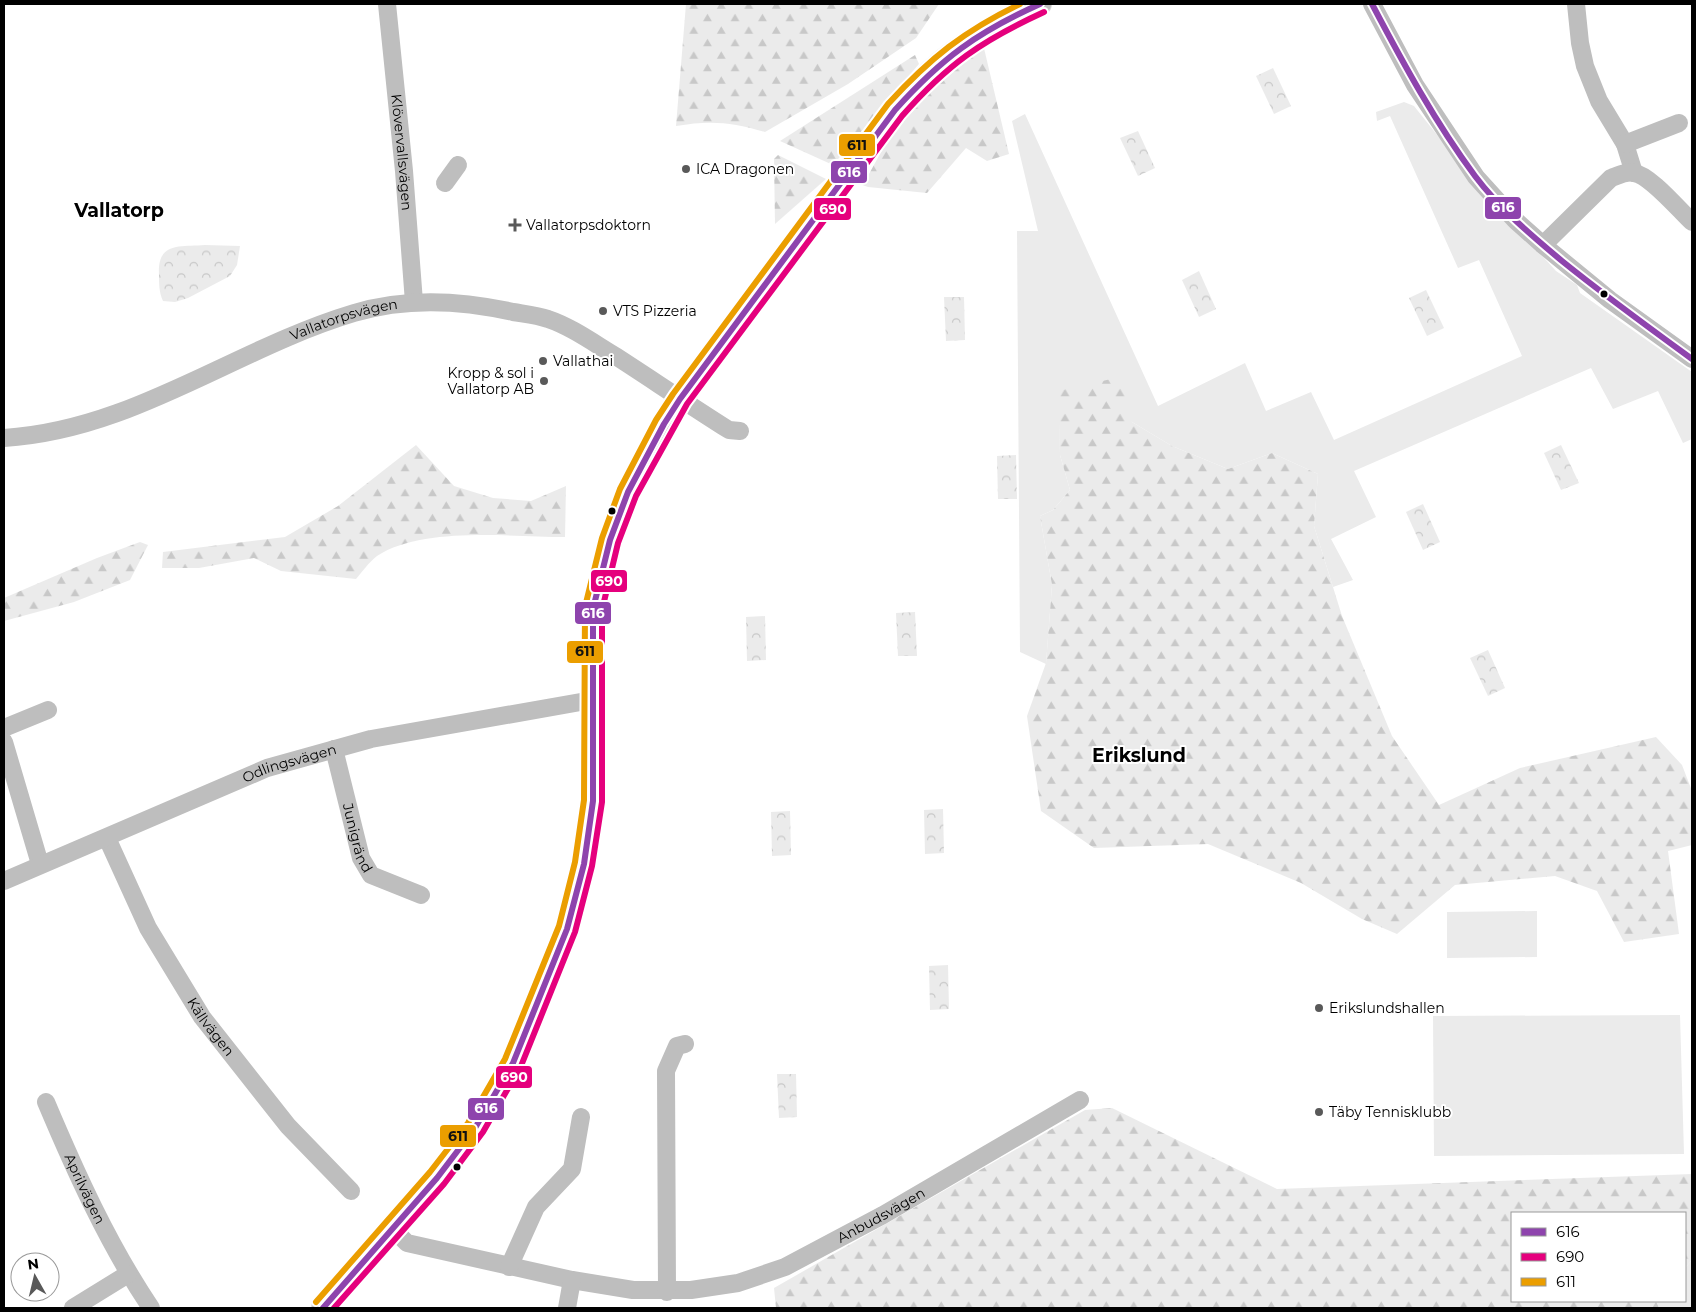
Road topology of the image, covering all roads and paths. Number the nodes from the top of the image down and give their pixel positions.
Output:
1 (387, 4) edge
2 (1040, 4) edge
3 (1372, 4) edge
4 (1576, 4) edge
5 (1006, 11) edge
6 (1679, 124) dead end
7 (1625, 144) junction
8 (458, 165) dead end
9 (1634, 173) junction
10 (445, 183) dead end
11 (1692, 222) edge
12 (1544, 245) junction
13 (414, 302) junction
14 (1692, 359) edge
15 (680, 399) junction
16 (740, 430) dead end
17 (4, 438) edge
18 (592, 700) junction
19 (48, 710) dead end
20 (4, 728) edge
21 (4, 742) edge
22 (334, 749) junction
23 (107, 838) junction
24 (40, 864) junction
25 (4, 881) edge
26 (421, 895) dead end
27 (685, 1044) dead end
28 (1080, 1100) dead end
29 (46, 1102) dead end
30 (581, 1117) dead end
31 (351, 1191) dead end
32 (392, 1229) junction
33 (509, 1267) junction
34 (128, 1274) junction
35 (572, 1280) junction
36 (667, 1292) junction
37 (73, 1308) edge
38 (151, 1308) edge
39 (323, 1308) edge
40 (567, 1308) edge

1 - 13 street, Klövervallsvägen
2 - 5 main road
3 - 12 street
4 - 7 street
5 - 15 main road
6 - 7 street
7 - 9 street
8 - 10 street
9 - 11 street
9 - 12 street
12 - 14 street
13 - 15 street, Vallatorpsvägen
13 - 17 street, Vallatorpsvägen
15 - 16 street, Vallatorpsvägen
15 - 18 main road
18 - 22 street, Odlingsvägen
18 - 32 main road
19 - 20 street
21 - 24 street
22 - 23 street, Odlingsvägen
22 - 26 street, Junigränd
23 - 24 street, Odlingsvägen
23 - 31 street, Källvägen
24 - 25 street, Odlingsvägen
27 - 36 street
28 - 36 street, Anbudsvägen
29 - 34 street, Aprilvägen
30 - 33 street
32 - 33 street, Anbudsvägen
32 - 39 main road
33 - 35 street, Anbudsvägen
34 - 37 street
34 - 38 street, Aprilvägen
35 - 36 street, Anbudsvägen
35 - 40 street

